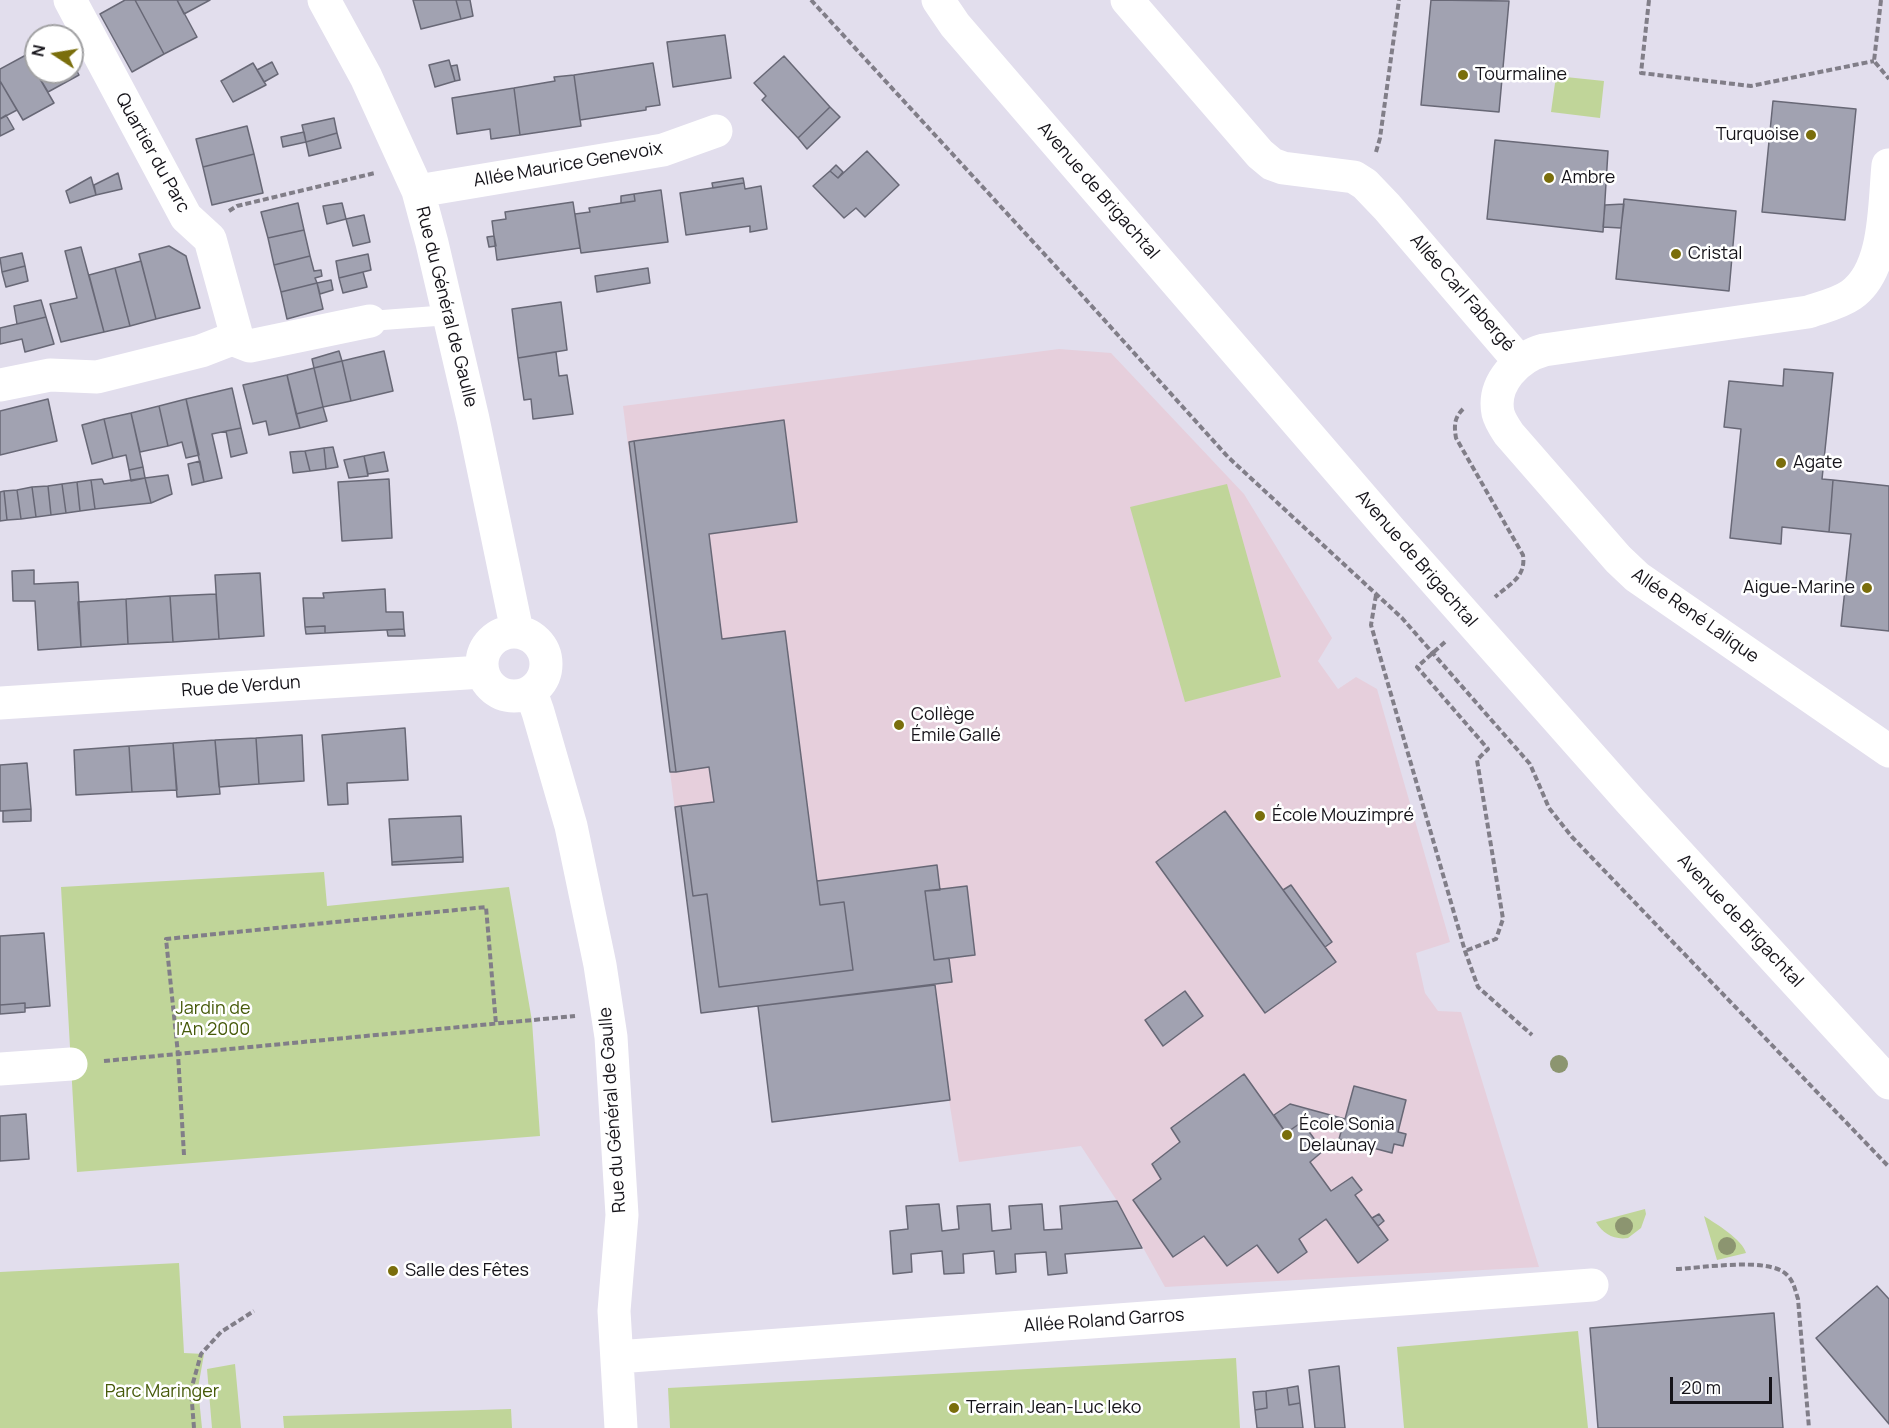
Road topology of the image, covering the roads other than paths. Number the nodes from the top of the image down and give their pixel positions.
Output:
1 (70, 0) edge
2 (324, 0) edge
3 (923, 0) edge
4 (1127, 0) edge
5 (946, 12) edge
6 (716, 131) dead end
7 (1888, 165) edge
8 (412, 178) junction
9 (449, 315) junction
10 (370, 321) joint
11 (232, 339) junction
12 (1519, 361) junction
13 (0, 385) edge
14 (517, 631) junction
15 (482, 672) junction
16 (531, 692) junction
17 (0, 703) edge
18 (1889, 751) edge
19 (71, 1064) road end
20 (0, 1069) edge
21 (1889, 1083) edge
22 (1592, 1285) dead end
23 (616, 1357) junction
24 (621, 1428) edge

1 - 11 street, Quartier du Parc
2 - 8 street, Rue du Général de Gaulle
3 - 5 street, Avenue de Brigachtal
4 - 12 street, Allée Carl Fabergé
5 - 21 street, Avenue de Brigachtal
6 - 8 street, Allée Maurice Genevoix
7 - 12 street, Allée Carl Fabergé
8 - 9 street, Rue du Général de Gaulle
9 - 10 lane
9 - 14 street, Rue du Général de Gaulle
10 - 11 street
11 - 13 street
12 - 18 street, Allée René Lalique
14 - 15 street
14 - 16 street
15 - 16 street
15 - 17 street, Rue de Verdun
16 - 23 street, Rue du Général de Gaulle
19 - 20 street
22 - 23 street, Allée Roland Garros
23 - 24 street, Rue du Général de Gaulle

